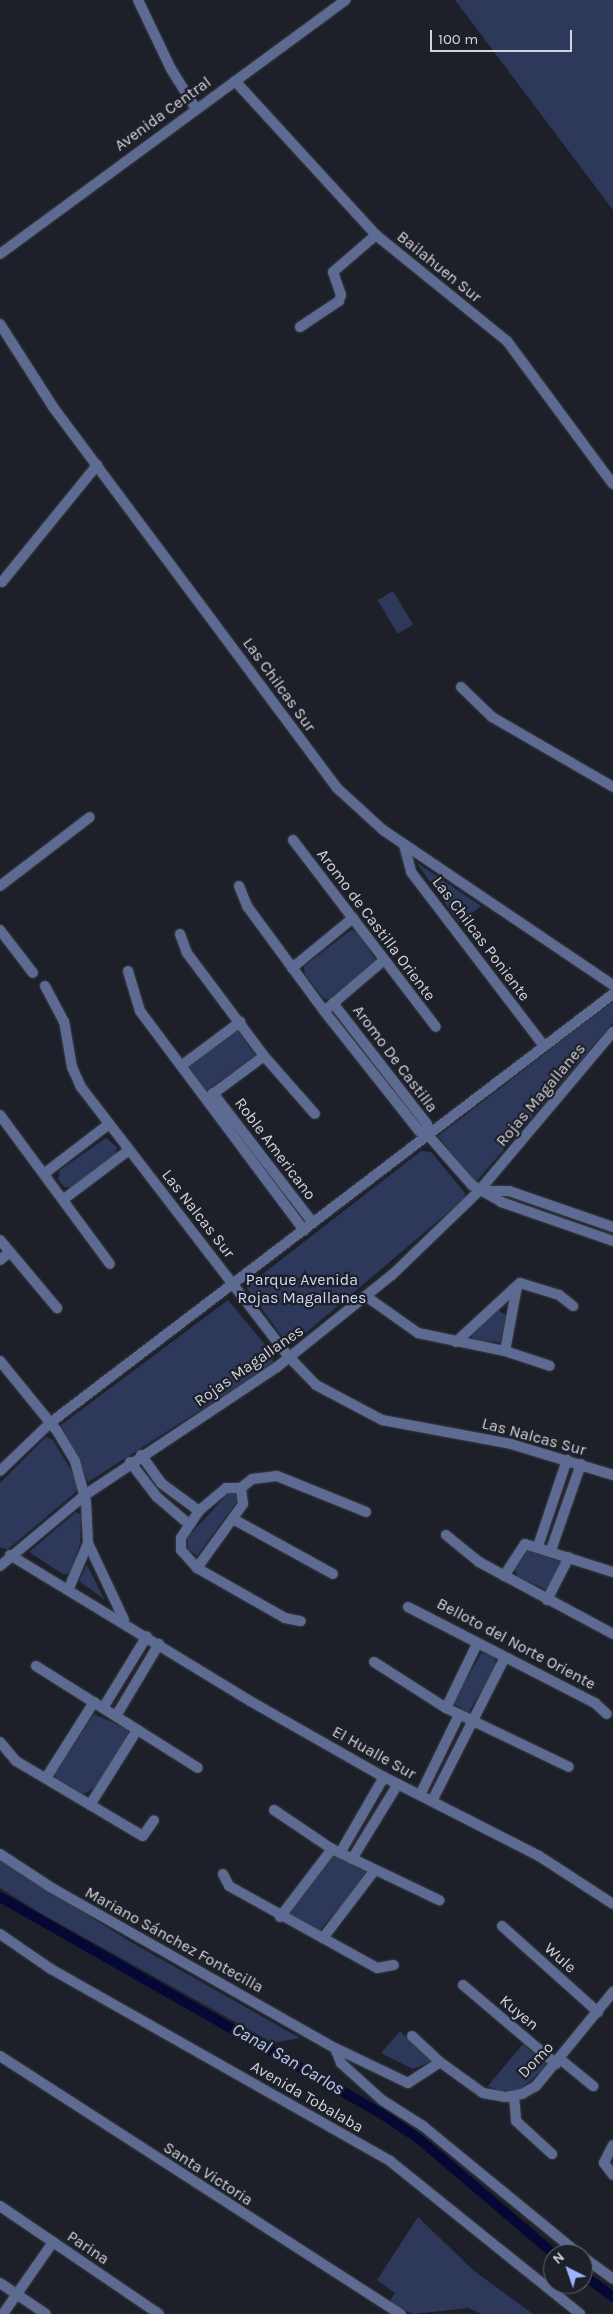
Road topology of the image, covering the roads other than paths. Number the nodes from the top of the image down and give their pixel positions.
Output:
1 (138, 0) edge
2 (346, 0) edge
3 (235, 81) junction
4 (196, 109) junction
5 (376, 235) junction
6 (0, 254) edge
7 (0, 324) edge
8 (300, 327) dead end
9 (97, 466) junction
10 (613, 484) edge
11 (2, 582) dead end
12 (461, 687) dead end
13 (613, 787) edge
14 (90, 817) dead end
15 (293, 840) dead end
16 (404, 845) junction
17 (0, 886) edge
18 (239, 886) dead end
19 (353, 918) junction
20 (0, 930) edge
21 (180, 934) dead end
22 (384, 960) junction
23 (292, 968) junction
24 (128, 971) dead end
25 (33, 973) dead end
26 (45, 986) dead end
27 (613, 986) edge
28 (613, 994) edge
29 (333, 1003) junction
30 (324, 1011) junction
31 (240, 1022) junction
32 (436, 1027) dead end
33 (613, 1032) edge
34 (544, 1046) junction
35 (264, 1056) junction
36 (180, 1066) junction
37 (209, 1096) junction
38 (0, 1114) edge
39 (315, 1114) dead end
40 (109, 1124) junction
41 (428, 1135) junction
42 (129, 1150) junction
43 (45, 1173) junction
44 (479, 1191) junction
45 (64, 1199) junction
46 (313, 1223) junction
47 (613, 1227) edge
48 (304, 1230) junction
49 (0, 1240) edge
50 (613, 1241) edge
51 (10, 1252) junction
52 (0, 1260) edge
53 (110, 1264) dead end
54 (232, 1284) junction
55 (517, 1285) junction
56 (367, 1297) junction
57 (572, 1306) dead end
58 (57, 1308) dead end
59 (456, 1342) junction
60 (505, 1351) junction
61 (290, 1358) junction
62 (0, 1361) edge
63 (550, 1366) dead end
64 (50, 1423) junction
65 (141, 1455) junction
66 (567, 1460) junction
67 (130, 1462) junction
68 (581, 1464) junction
69 (0, 1471) edge
70 (613, 1475) edge
71 (241, 1488) junction
72 (85, 1495) junction
73 (199, 1511) junction
74 (366, 1512) dead end
75 (233, 1519) junction
76 (190, 1525) junction
77 (446, 1535) dead end
78 (88, 1543) junction
79 (538, 1546) junction
80 (551, 1550) junction
81 (5, 1554) edge
82 (570, 1557) junction
83 (0, 1566) edge
84 (197, 1568) junction
85 (613, 1572) edge
86 (333, 1574) dead end
87 (504, 1576) junction
88 (69, 1588) junction
89 (547, 1600) junction
90 (408, 1607) dead end
91 (124, 1621) junction
92 (301, 1621) dead end
93 (613, 1634) edge
94 (148, 1636) junction
95 (159, 1644) junction
96 (477, 1644) junction
97 (505, 1657) junction
98 (374, 1662) dead end
99 (36, 1666) dead end
100 (98, 1705) junction
101 (446, 1708) junction
102 (607, 1714) dead end
103 (459, 1715) junction
104 (116, 1716) junction
105 (472, 1721) junction
106 (138, 1730) junction
107 (0, 1742) edge
108 (569, 1767) dead end
109 (198, 1768) dead end
110 (384, 1777) junction
111 (46, 1778) junction
112 (398, 1784) junction
113 (420, 1795) junction
114 (432, 1801) junction
115 (90, 1805) junction
116 (274, 1810) dead end
117 (154, 1820) dead end
118 (336, 1851) junction
119 (0, 1854) edge
120 (352, 1859) junction
121 (374, 1871) junction
122 (223, 1874) dead end
123 (438, 1900) dead end
124 (613, 1904) edge
125 (280, 1917) junction
126 (502, 1926) dead end
127 (0, 1934) edge
128 (323, 1938) junction
129 (394, 1965) dead end
130 (463, 1984) dead end
131 (611, 1999) edge
132 (598, 2012) junction
133 (412, 2036) dead end
134 (335, 2048) junction
135 (0, 2056) edge
136 (558, 2061) junction
137 (440, 2062) junction
138 (593, 2086) dead end
139 (514, 2096) junction
140 (613, 2145) edge
141 (552, 2154) dead end
142 (613, 2175) edge
143 (0, 2206) edge
144 (53, 2242) junction
145 (567, 2244) edge
146 (593, 2265) edge
147 (613, 2280) edge
148 (0, 2283) edge
149 (17, 2294) junction
150 (3, 2314) edge
151 (46, 2314) edge
152 (159, 2314) edge
153 (401, 2314) edge
154 (580, 2314) edge

1 - 4 street
2 - 3 street, Avenida Central
3 - 4 street, Avenida Central
3 - 5 street, Bailahuen Sur
4 - 6 street, Avenida Central
5 - 8 street
5 - 10 street, Bailahuen Sur
7 - 9 street, Las Chilcas Sur
9 - 11 street
9 - 16 street, Las Chilcas Sur
12 - 13 street
14 - 17 street
15 - 19 street, Aromo de Castilla Oriente
16 - 27 street, Las Chilcas Sur
16 - 34 street, Las Chilcas Poniente
18 - 23 street, Aromo De Castilla
19 - 22 street, Aromo de Castilla Oriente
19 - 23 street
20 - 25 street
21 - 31 street
22 - 29 street, Aromo De Castilla
22 - 32 street, Aromo de Castilla Oriente
23 - 30 street, Aromo De Castilla
24 - 36 street, Roble Americano
26 - 40 street, Las Nalcas Sur
28 - 34 street, Rojas Magallanes
29 - 30 street, Aromo De Castilla
29 - 41 street, Aromo De Castilla
30 - 41 street, Aromo De Castilla
31 - 35 street
31 - 36 street
33 - 44 street, Rojas Magallanes
34 - 41 street, Rojas Magallanes
35 - 37 street, Roble Americano
35 - 39 street
36 - 37 street, Roble Americano
37 - 46 street, Roble Americano
37 - 48 street, Roble Americano
38 - 43 street
40 - 42 street, Las Nalcas Sur
40 - 43 street
41 - 44 street, Aromo De Castilla
41 - 46 street, Rojas Magallanes
42 - 45 street
42 - 54 street, Las Nalcas Sur
43 - 45 street
44 - 47 street
44 - 50 street
44 - 56 street, Rojas Magallanes
45 - 53 street
46 - 48 street, Rojas Magallanes
48 - 54 street, Rojas Magallanes
49 - 51 street
51 - 52 street
51 - 58 street
54 - 61 street, Las Nalcas Sur
54 - 64 street, Rojas Magallanes
55 - 57 street
55 - 59 street
55 - 60 street
56 - 59 street
56 - 61 street, Rojas Magallanes
59 - 60 street
60 - 63 street
61 - 65 street, Rojas Magallanes
61 - 66 street, Las Nalcas Sur
62 - 64 street
64 - 69 street, Rojas Magallanes
64 - 72 street
65 - 67 street, Rojas Magallanes
65 - 73 street
66 - 68 street, Las Nalcas Sur
66 - 79 street
67 - 72 street, Rojas Magallanes
67 - 76 street
68 - 70 street, Las Nalcas Sur
68 - 80 street
71 - 73 street
71 - 74 street
71 - 75 street
72 - 78 street
72 - 81 street, Rojas Magallanes
73 - 76 street
75 - 84 street
75 - 86 street
76 - 84 street
77 - 87 street
78 - 88 street
78 - 91 street
79 - 80 street
79 - 87 street
80 - 82 street
81 - 83 street, Rojas Magallanes
81 - 88 street, El Hualle Sur
82 - 85 street
82 - 89 street
84 - 92 street
87 - 89 street
88 - 91 street, El Hualle Sur
89 - 93 street
90 - 96 street, Belloto del Norte Oriente
91 - 94 street, El Hualle Sur
94 - 95 street, El Hualle Sur
94 - 100 street
95 - 104 street
95 - 110 street, El Hualle Sur
96 - 97 street, Belloto del Norte Oriente
96 - 101 street
97 - 102 street, Belloto del Norte Oriente
97 - 105 street
98 - 101 street
99 - 100 street
100 - 104 street
100 - 111 street
101 - 103 street
103 - 105 street
103 - 113 street
104 - 106 street
105 - 108 street
105 - 114 street
106 - 109 street
106 - 115 street
107 - 111 street
110 - 112 street, El Hualle Sur
110 - 118 street
111 - 115 street
112 - 113 street, El Hualle Sur
112 - 120 street
113 - 114 street, El Hualle Sur
114 - 124 street, El Hualle Sur
115 - 117 street
116 - 118 street
118 - 120 street
118 - 125 street
119 - 134 street, Mariano Sánchez Fontecilla
120 - 121 street
121 - 123 street
121 - 128 street
122 - 125 street
125 - 128 street
126 - 132 street, Wule
127 - 154 street, Avenida Tobalaba
128 - 129 street
130 - 136 street, Kuyen
131 - 132 street, Domo
132 - 136 street, Domo
133 - 137 street, Domo
134 - 137 street, Mariano Sánchez Fontecilla
134 - 145 street
135 - 153 street, Santa Victoria
136 - 138 street, Kuyen
136 - 139 street, Domo
137 - 139 street, Domo
139 - 141 street
140 - 142 street
143 - 144 street, Parina
144 - 149 street
144 - 152 street, Parina
146 - 147 street
148 - 149 street
149 - 150 street
149 - 151 street

